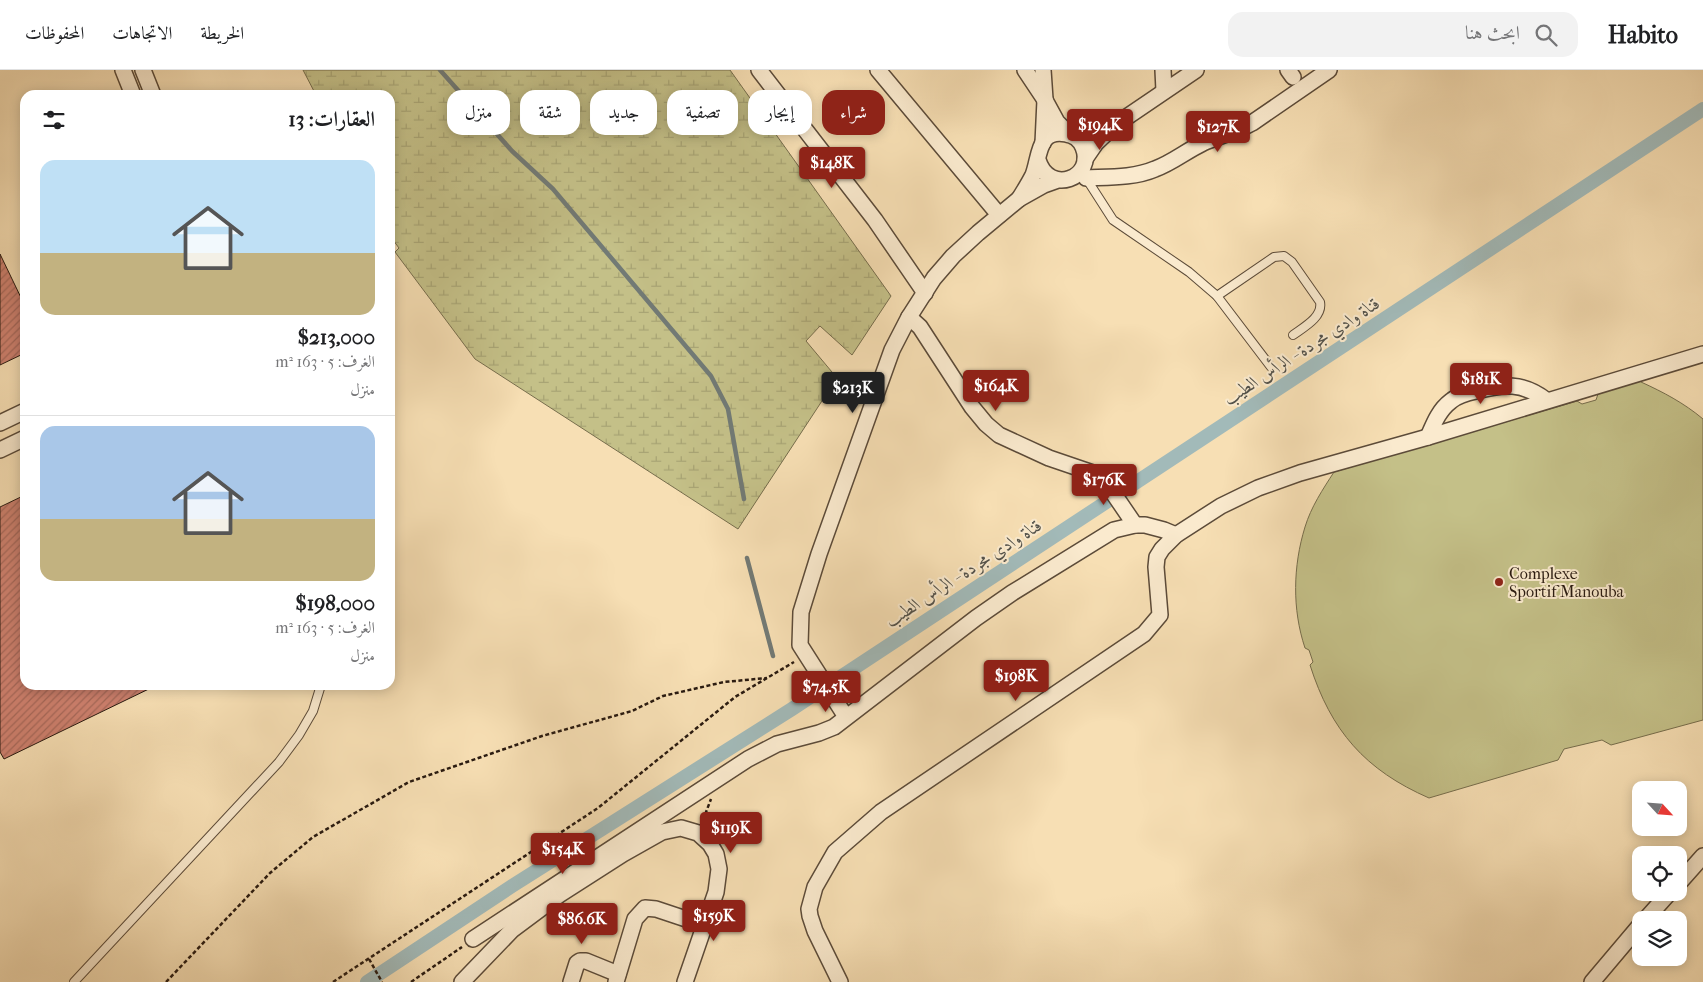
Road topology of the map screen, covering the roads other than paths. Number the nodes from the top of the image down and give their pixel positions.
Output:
1 (123, 70) edge
2 (144, 70) edge
3 (758, 70) edge
4 (878, 70) edge
5 (1025, 70) edge
6 (1043, 70) edge
7 (1163, 70) edge
8 (1196, 70) edge
9 (1329, 70) edge
10 (131, 90) edge
11 (151, 90) edge
12 (1164, 91) junction
13 (1046, 100) junction
14 (1115, 125) junction
15 (1069, 134) junction
16 (1043, 143) junction
17 (1038, 160) junction
18 (1084, 170) junction
19 (1058, 180) junction
20 (1019, 199) junction
21 (999, 215) junction
22 (924, 293) junction
23 (1216, 296) junction
24 (909, 317) junction
25 (1293, 336) dead end
26 (1703, 354) edge
27 (1271, 368) dead end
28 (1546, 400) junction
29 (20, 413) edge
30 (0, 423) edge
31 (1428, 437) junction
32 (20, 440) edge
33 (0, 450) edge
34 (1132, 519) junction
35 (1176, 535) junction
36 (319, 690) edge
37 (843, 712) junction
38 (1703, 856) edge
39 (1687, 873) edge
40 (1662, 901) edge
41 (1653, 911) edge
42 (704, 925) junction
43 (1632, 935) edge
44 (473, 939) road end
45 (617, 978) edge
46 (74, 982) edge
47 (462, 982) edge
48 (570, 982) edge
49 (685, 982) edge
50 (840, 982) edge
51 (1592, 982) edge

1 - 10 street
2 - 11 street
3 - 22 street
4 - 21 street
5 - 13 street
6 - 13 street
7 - 12 street
8 - 12 street
9 - 18 street
12 - 14 street
13 - 15 street
13 - 16 street
14 - 15 street
14 - 18 street
15 - 16 street
15 - 18 street
16 - 17 street
17 - 19 street
17 - 20 street
18 - 19 street
18 - 23 lane
19 - 20 street
20 - 21 street
21 - 22 street
22 - 24 street
23 - 25 lane
23 - 27 lane
24 - 34 street
24 - 37 street
26 - 28 street
28 - 31 street
28 - 31 street
29 - 30 street
31 - 35 street
32 - 33 street
34 - 35 street
34 - 37 street
35 - 50 street
36 - 46 lane
37 - 44 street
38 - 39 street
40 - 41 street
42 - 45 street
42 - 47 street
42 - 49 street
43 - 51 street
45 - 48 street

